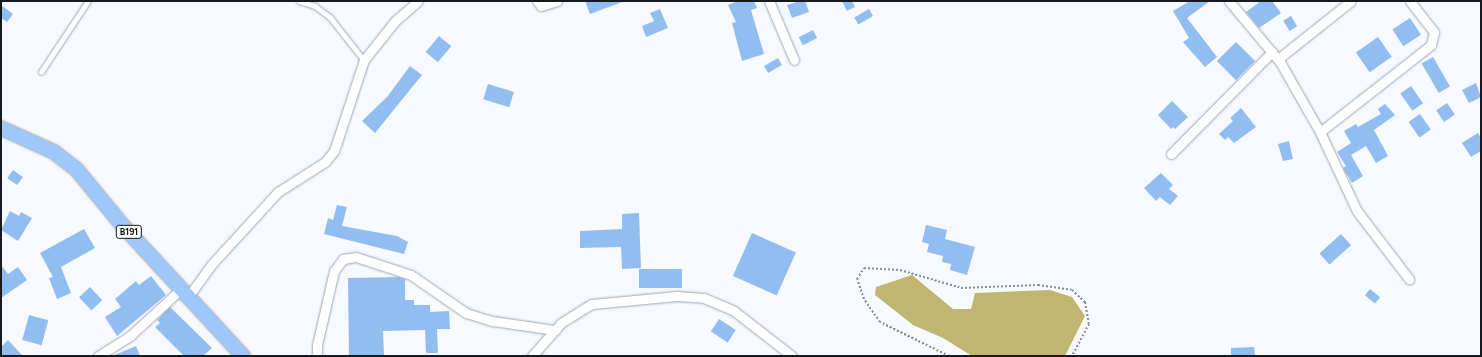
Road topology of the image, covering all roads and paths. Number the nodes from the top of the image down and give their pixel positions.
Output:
1 (88, 1) edge
2 (299, 1) edge
3 (418, 1) edge
4 (537, 1) edge
5 (556, 1) edge
6 (769, 1) edge
7 (1229, 1) edge
8 (1351, 1) edge
9 (1410, 1) edge
10 (1275, 56) junction
11 (364, 60) junction
12 (794, 60) dead end
13 (41, 72) dead end
14 (1, 128) edge
15 (1320, 132) junction
16 (1172, 154) dead end
17 (1409, 279) dead end
18 (185, 293) junction
19 (555, 330) junction
20 (98, 356) edge
21 (243, 356) edge
22 (317, 356) edge
23 (532, 356) edge
24 (792, 356) edge
25 (948, 356) edge
26 (1072, 356) edge

1 - 13 lane
2 - 11 lane
3 - 11 street
4 - 5 street
6 - 12 street
7 - 10 street
8 - 10 street
9 - 15 street
10 - 15 street
10 - 16 street
11 - 18 street
14 - 18 main road, B191
15 - 17 street
18 - 20 street
18 - 21 main road, B191
19 - 22 street
19 - 23 street
19 - 24 street
25 - 26 path

